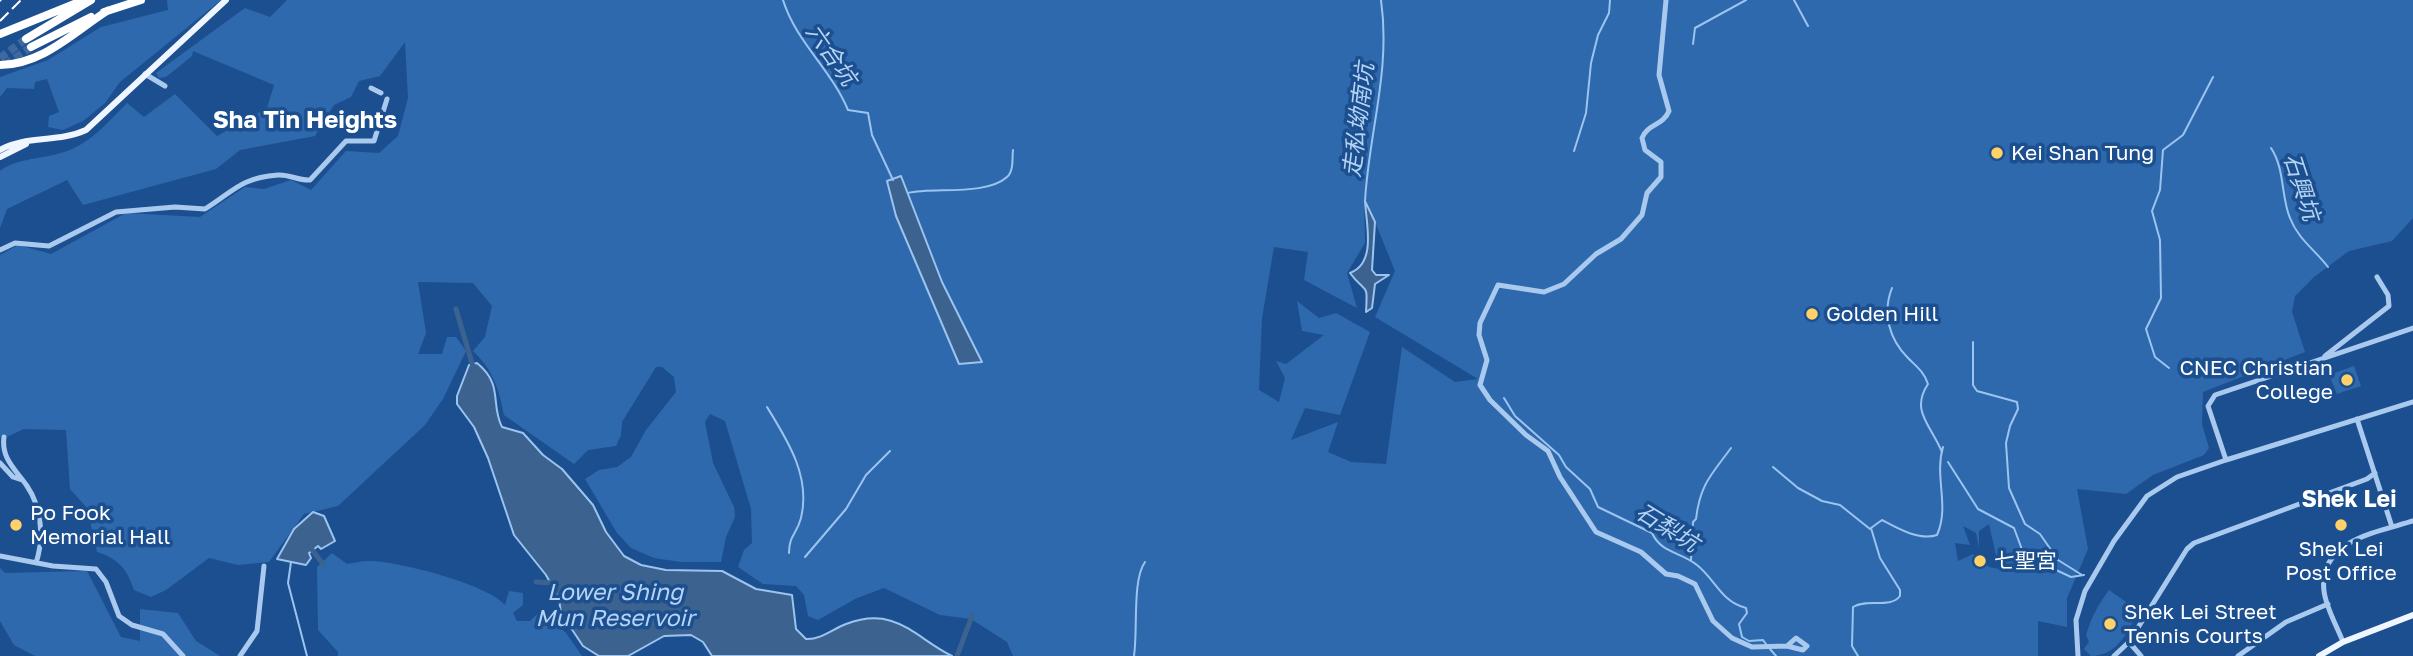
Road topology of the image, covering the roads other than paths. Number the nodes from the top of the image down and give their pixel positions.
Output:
1 (84, 0) edge
2 (91, 0) edge
3 (141, 0) edge
4 (226, 0) edge
5 (1666, 0) edge
6 (107, 11) junction
7 (0, 34) edge
8 (0, 65) edge
9 (145, 74) junction
10 (165, 86) dead end
11 (371, 88) dead end
12 (381, 93) dead end
13 (387, 99) dead end
14 (38, 141) junction
15 (0, 150) edge
16 (0, 157) edge
17 (0, 250) edge
18 (2377, 277) dead end
19 (2413, 328) edge
20 (2342, 342) junction
21 (2344, 350) junction
22 (2323, 359) junction
23 (2413, 402) edge
24 (2357, 419) junction
25 (4, 437) dead end
26 (2226, 460) junction
27 (0, 463) edge
28 (2375, 473) junction
29 (22, 480) junction
30 (2413, 520) edge
31 (2392, 527) junction
32 (0, 556) edge
33 (36, 563) junction
34 (264, 566) dead end
35 (2328, 604) junction
36 (2413, 615) edge
37 (2129, 642) junction
38 (2343, 642) junction
39 (1787, 646) dead end
40 (183, 656) edge
41 (240, 656) edge
42 (2078, 656) edge
43 (2114, 656) edge
44 (2141, 656) edge
45 (2238, 656) edge
46 (2319, 656) edge

1 - 7 highway
2 - 6 highway
3 - 6 highway
4 - 9 main road
5 - 39 street
6 - 8 highway
9 - 10 street
9 - 14 main road
11 - 12 street
13 - 17 street
14 - 15 main road
14 - 16 main road
18 - 20 street
19 - 21 street
20 - 21 street
20 - 22 street
21 - 22 street
22 - 26 street
23 - 24 street
24 - 26 street
24 - 28 street
25 - 29 street
26 - 42 street
27 - 29 street
28 - 31 street
28 - 37 street
29 - 33 street
30 - 31 street
31 - 35 street
32 - 33 street
33 - 40 street
34 - 41 street
35 - 38 street
35 - 45 street
36 - 38 main road
37 - 43 street
37 - 44 street
38 - 46 main road

